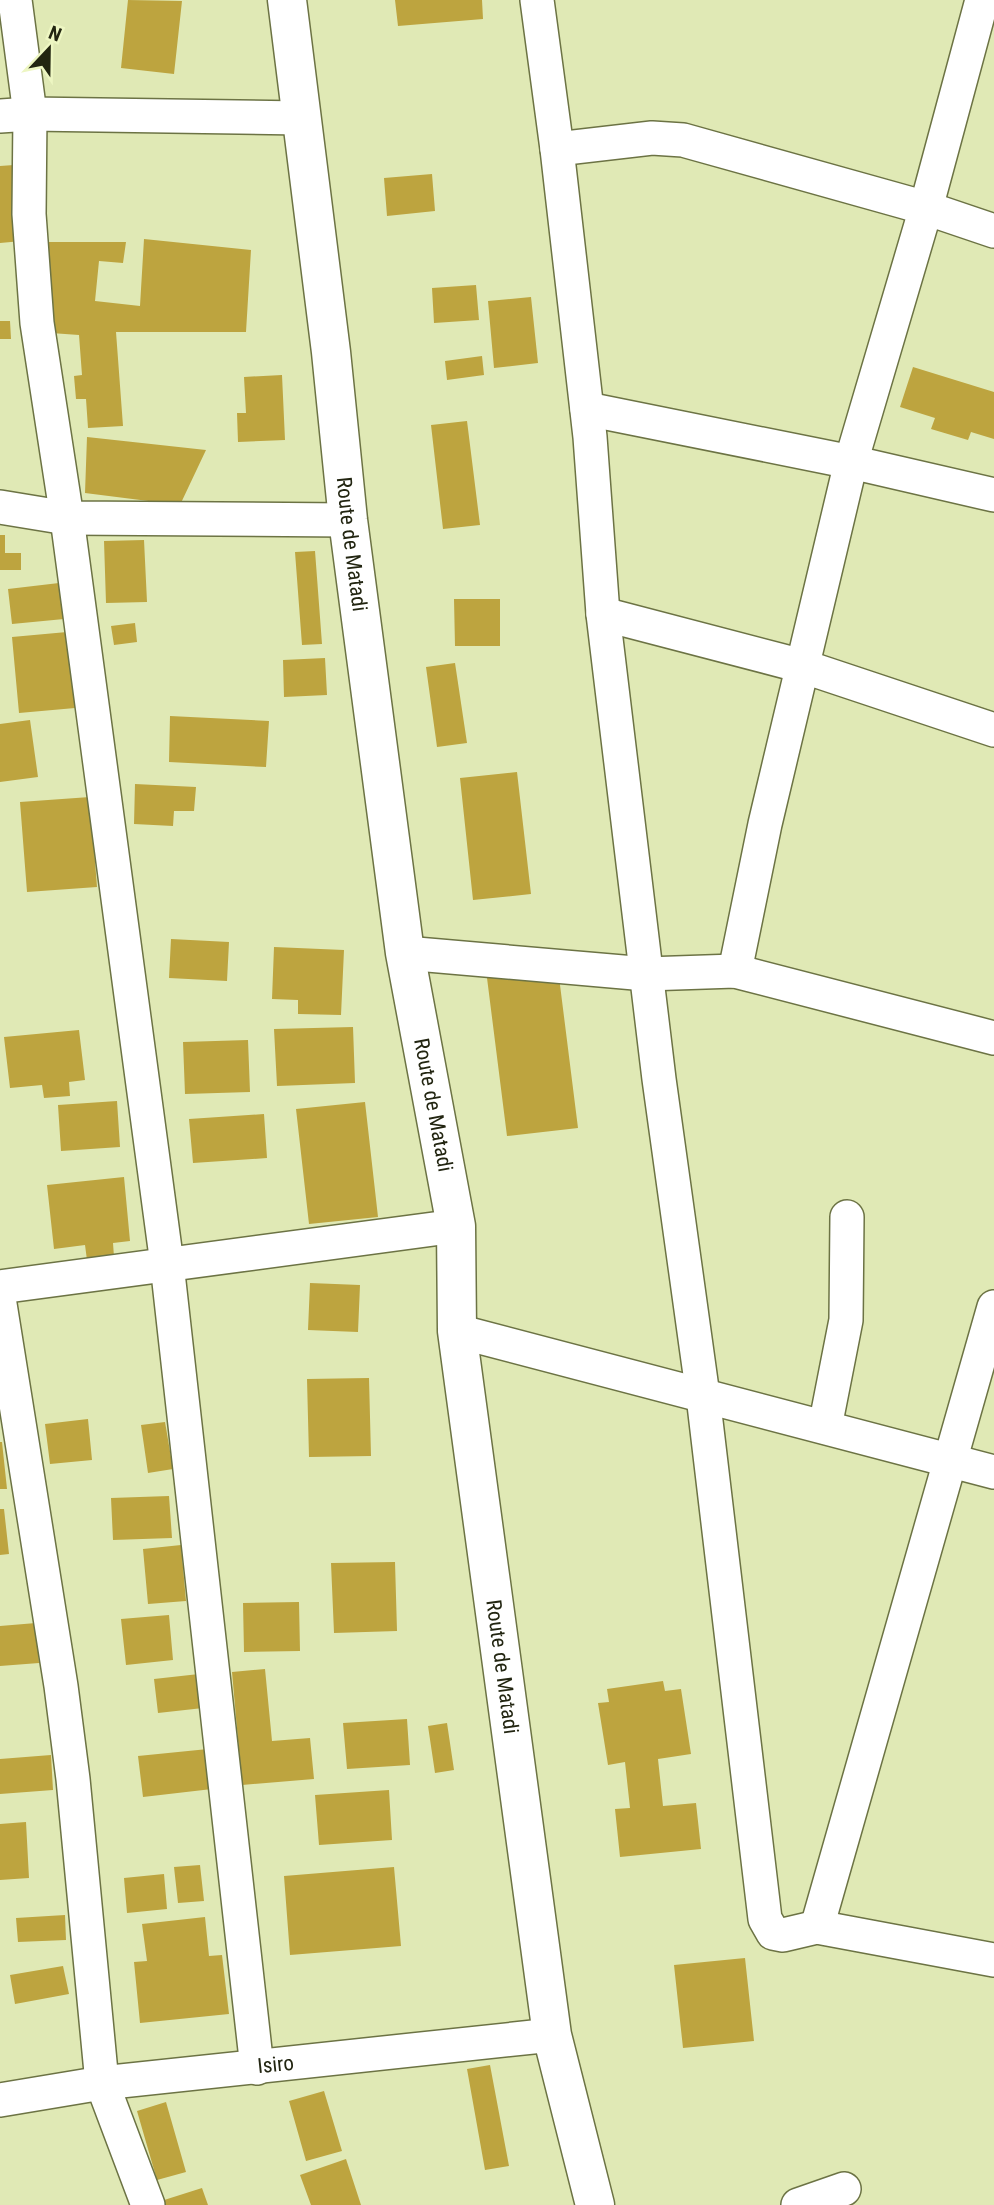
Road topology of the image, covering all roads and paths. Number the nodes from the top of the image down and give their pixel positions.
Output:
1 (15, 0) edge
2 (287, 0) edge
3 (537, 0) edge
4 (982, 0) edge
5 (15, 115) edge
6 (302, 118) junction
7 (557, 149) junction
8 (926, 208) junction
9 (994, 231) edge
10 (587, 409) junction
11 (851, 462) junction
12 (994, 495) edge
13 (0, 507) edge
14 (67, 518) junction
15 (348, 520) junction
16 (603, 614) junction
17 (802, 666) junction
18 (994, 730) edge
19 (405, 953) junction
20 (736, 971) junction
21 (646, 974) junction
22 (994, 1038) edge
23 (847, 1217) dead end
24 (456, 1226) junction
25 (167, 1264) junction
26 (0, 1286) edge
27 (0, 1304) edge
28 (994, 1307) edge
29 (457, 1331) junction
30 (703, 1396) junction
31 (825, 1427) junction
32 (950, 1460) junction
33 (994, 1472) edge
34 (817, 1927) junction
35 (994, 1960) edge
36 (552, 2035) junction
37 (257, 2068) junction
38 (102, 2083) junction
39 (0, 2100) edge
40 (844, 2189) dead end
41 (148, 2205) edge
42 (595, 2205) edge
43 (798, 2205) edge

1 - 5 street
2 - 6 main road, Route de Matadi
3 - 7 street
4 - 8 street
5 - 6 street
5 - 14 street
6 - 15 main road, Route de Matadi
7 - 8 street
7 - 10 street
8 - 9 street
8 - 11 street
10 - 11 street
10 - 16 street
11 - 12 street
11 - 17 street
13 - 14 street
14 - 15 street
14 - 25 street
15 - 19 main road, Route de Matadi
16 - 17 street
16 - 21 street
17 - 18 street
17 - 20 street
19 - 21 street
19 - 24 main road, Route de Matadi
20 - 21 street
20 - 22 street
21 - 30 street
23 - 31 street
24 - 25 street
24 - 29 main road, Route de Matadi
25 - 26 street
25 - 37 street
27 - 38 street
28 - 32 street
29 - 30 street
29 - 36 main road, Route de Matadi
30 - 31 street
30 - 34 street
31 - 32 street
32 - 33 street
32 - 34 street
34 - 35 street
36 - 37 street, Isiro
36 - 42 main road, Route de Matadi
37 - 38 street, Isiro
38 - 39 street, Isiro
38 - 41 street
40 - 43 street

